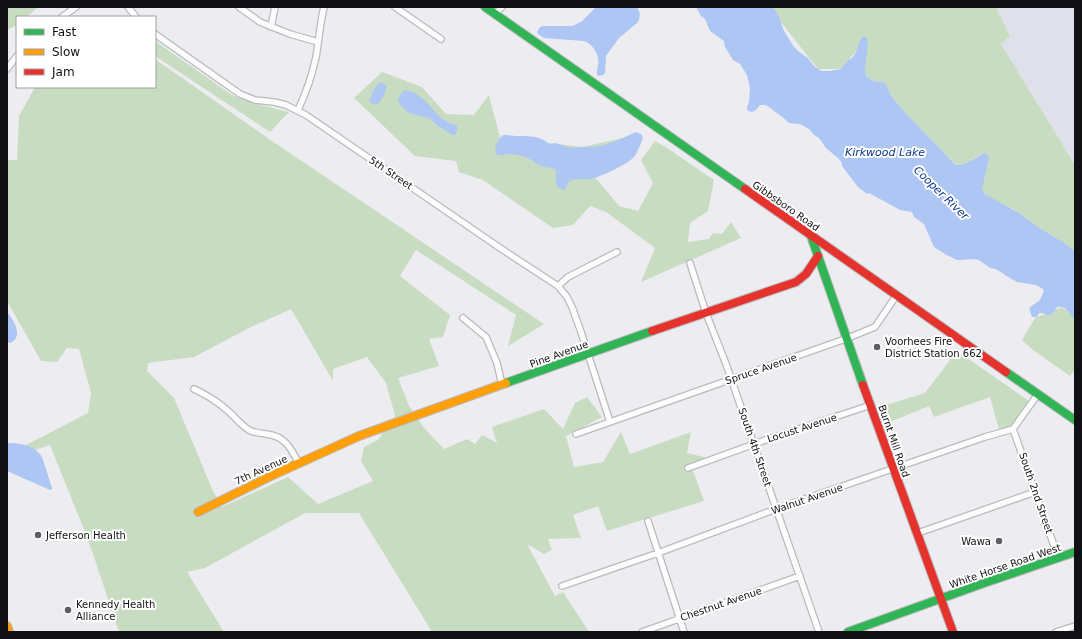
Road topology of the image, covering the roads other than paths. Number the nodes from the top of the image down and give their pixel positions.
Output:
1 (76, 7) edge
2 (128, 7) edge
3 (239, 7) edge
4 (275, 7) edge
5 (324, 7) edge
6 (395, 7) edge
7 (485, 7) edge
8 (502, 7) edge
9 (495, 14) junction
10 (63, 16) edge
11 (135, 16) edge
12 (271, 27) junction
13 (156, 35) edge
14 (441, 39) dead end
15 (318, 42) junction
16 (16, 57) edge
17 (7, 69) edge
18 (298, 110) junction
19 (811, 236) junction
20 (617, 252) dead end
21 (818, 256) junction
22 (690, 263) dead end
23 (558, 286) junction
24 (896, 296) junction
25 (706, 313) junction
26 (463, 318) dead end
27 (848, 338) junction
28 (588, 354) junction
29 (732, 379) junction
30 (502, 385) junction
31 (194, 389) dead end
32 (1038, 394) junction
33 (871, 405) junction
34 (1075, 420) edge
35 (610, 422) junction
36 (1013, 429) junction
37 (576, 434) dead end
38 (754, 444) junction
39 (299, 464) junction
40 (688, 468) dead end
41 (893, 468) junction
42 (1035, 492) junction
43 (776, 509) junction
44 (198, 512) dead end
45 (648, 521) dead end
46 (918, 533) junction
47 (1075, 552) edge
48 (658, 553) junction
49 (1058, 557) junction
50 (800, 576) junction
51 (562, 586) dead end
52 (941, 598) junction
53 (680, 618) junction
54 (7, 626) edge
55 (1075, 626) edge
56 (9, 632) edge
57 (642, 632) edge
58 (684, 632) edge
59 (819, 632) edge
60 (848, 632) edge
61 (953, 632) edge
62 (1056, 632) edge

1 - 10 street
2 - 11 street
3 - 12 street
4 - 12 street
5 - 15 street
6 - 14 street
7 - 9 street, Gibbsboro Road
8 - 9 street
9 - 19 street, Gibbsboro Road
12 - 15 street
13 - 18 street, 5th Street
15 - 18 street
16 - 17 street
18 - 23 street, 5th Street
19 - 21 street, Burnt Mill Road
19 - 24 street, Gibbsboro Road
20 - 23 street
21 - 25 street, Pine Avenue
21 - 27 street, Burnt Mill Road
22 - 25 street, South 4th Street
23 - 28 street, 5th Street
24 - 27 street, Spruce Avenue
24 - 32 street, Gibbsboro Road
25 - 28 street, Pine Avenue
25 - 29 street, South 4th Street
26 - 30 street
27 - 29 street, Spruce Avenue
27 - 33 street, Burnt Mill Road
28 - 30 street, Pine Avenue
28 - 35 street, 5th Street
29 - 35 street, Spruce Avenue
29 - 38 street, South 4th Street
30 - 39 street, Pine Avenue
31 - 39 street, 7th Avenue
32 - 34 street, Gibbsboro Road
32 - 36 street
33 - 38 street, Locust Avenue
33 - 41 street, Burnt Mill Road
35 - 37 street, Spruce Avenue
36 - 41 street, Walnut Avenue
36 - 42 street, South 2nd Street
38 - 40 street, Locust Avenue
38 - 43 street, South 4th Street
39 - 44 street, 7th Avenue
41 - 43 street, Walnut Avenue
41 - 46 street, Burnt Mill Road
42 - 46 street
42 - 49 street, South 2nd Street
43 - 48 street, Walnut Avenue
43 - 50 street, South 4th Street
45 - 48 street
46 - 52 street, Burnt Mill Road
47 - 49 street, White Horse Road West
48 - 51 street, Walnut Avenue
48 - 53 street
49 - 52 street, White Horse Road West
50 - 53 street, Chestnut Avenue
50 - 59 street, South 4th Street
52 - 60 street, White Horse Road West
52 - 61 street, Burnt Mill Road
53 - 57 street, Chestnut Avenue
53 - 58 street
54 - 56 street
55 - 62 street

